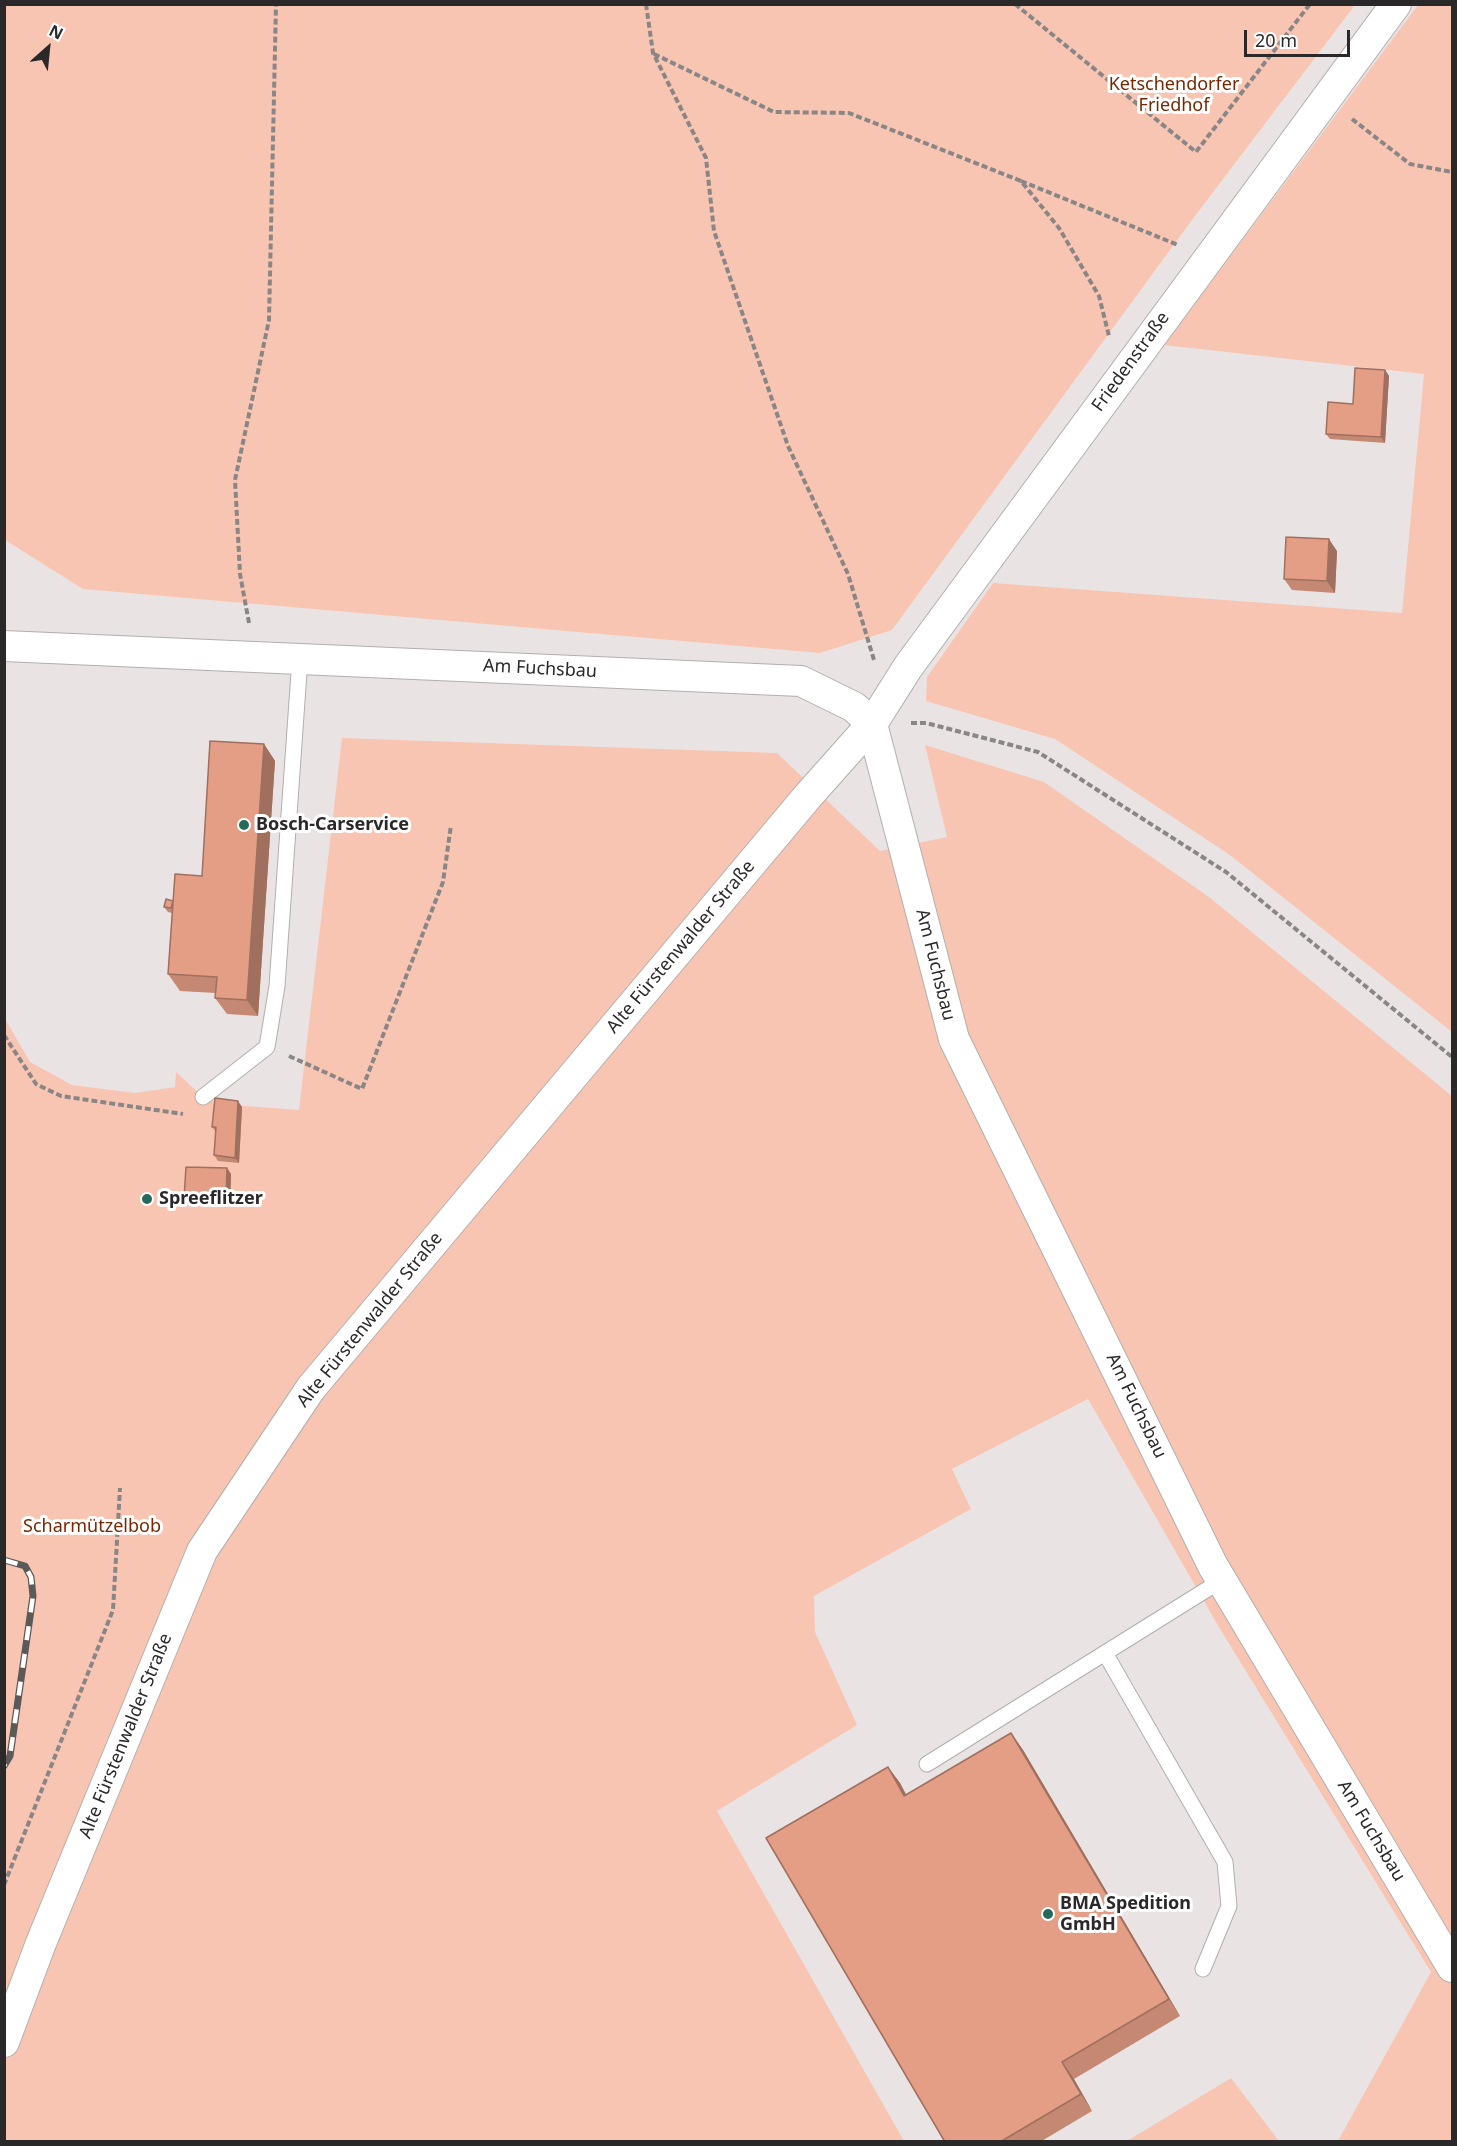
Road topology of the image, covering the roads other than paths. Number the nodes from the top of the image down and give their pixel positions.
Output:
1 (1396, 4) edge
2 (4, 646) edge
3 (300, 658) junction
4 (872, 724) junction
5 (203, 1097) road end
6 (1222, 1580) junction
7 (1105, 1653) junction
8 (927, 1764) dead end
9 (1452, 1967) edge
10 (1203, 1969) dead end
11 (4, 2042) edge

1 - 4 street, Friedenstraße
2 - 3 street, Am Fuchsbau
3 - 4 street, Am Fuchsbau
3 - 5 lane
4 - 6 street, Am Fuchsbau
4 - 11 street, Alte Fürstenwalder Straße
6 - 7 lane
6 - 9 street, Am Fuchsbau
7 - 8 lane
7 - 10 lane

